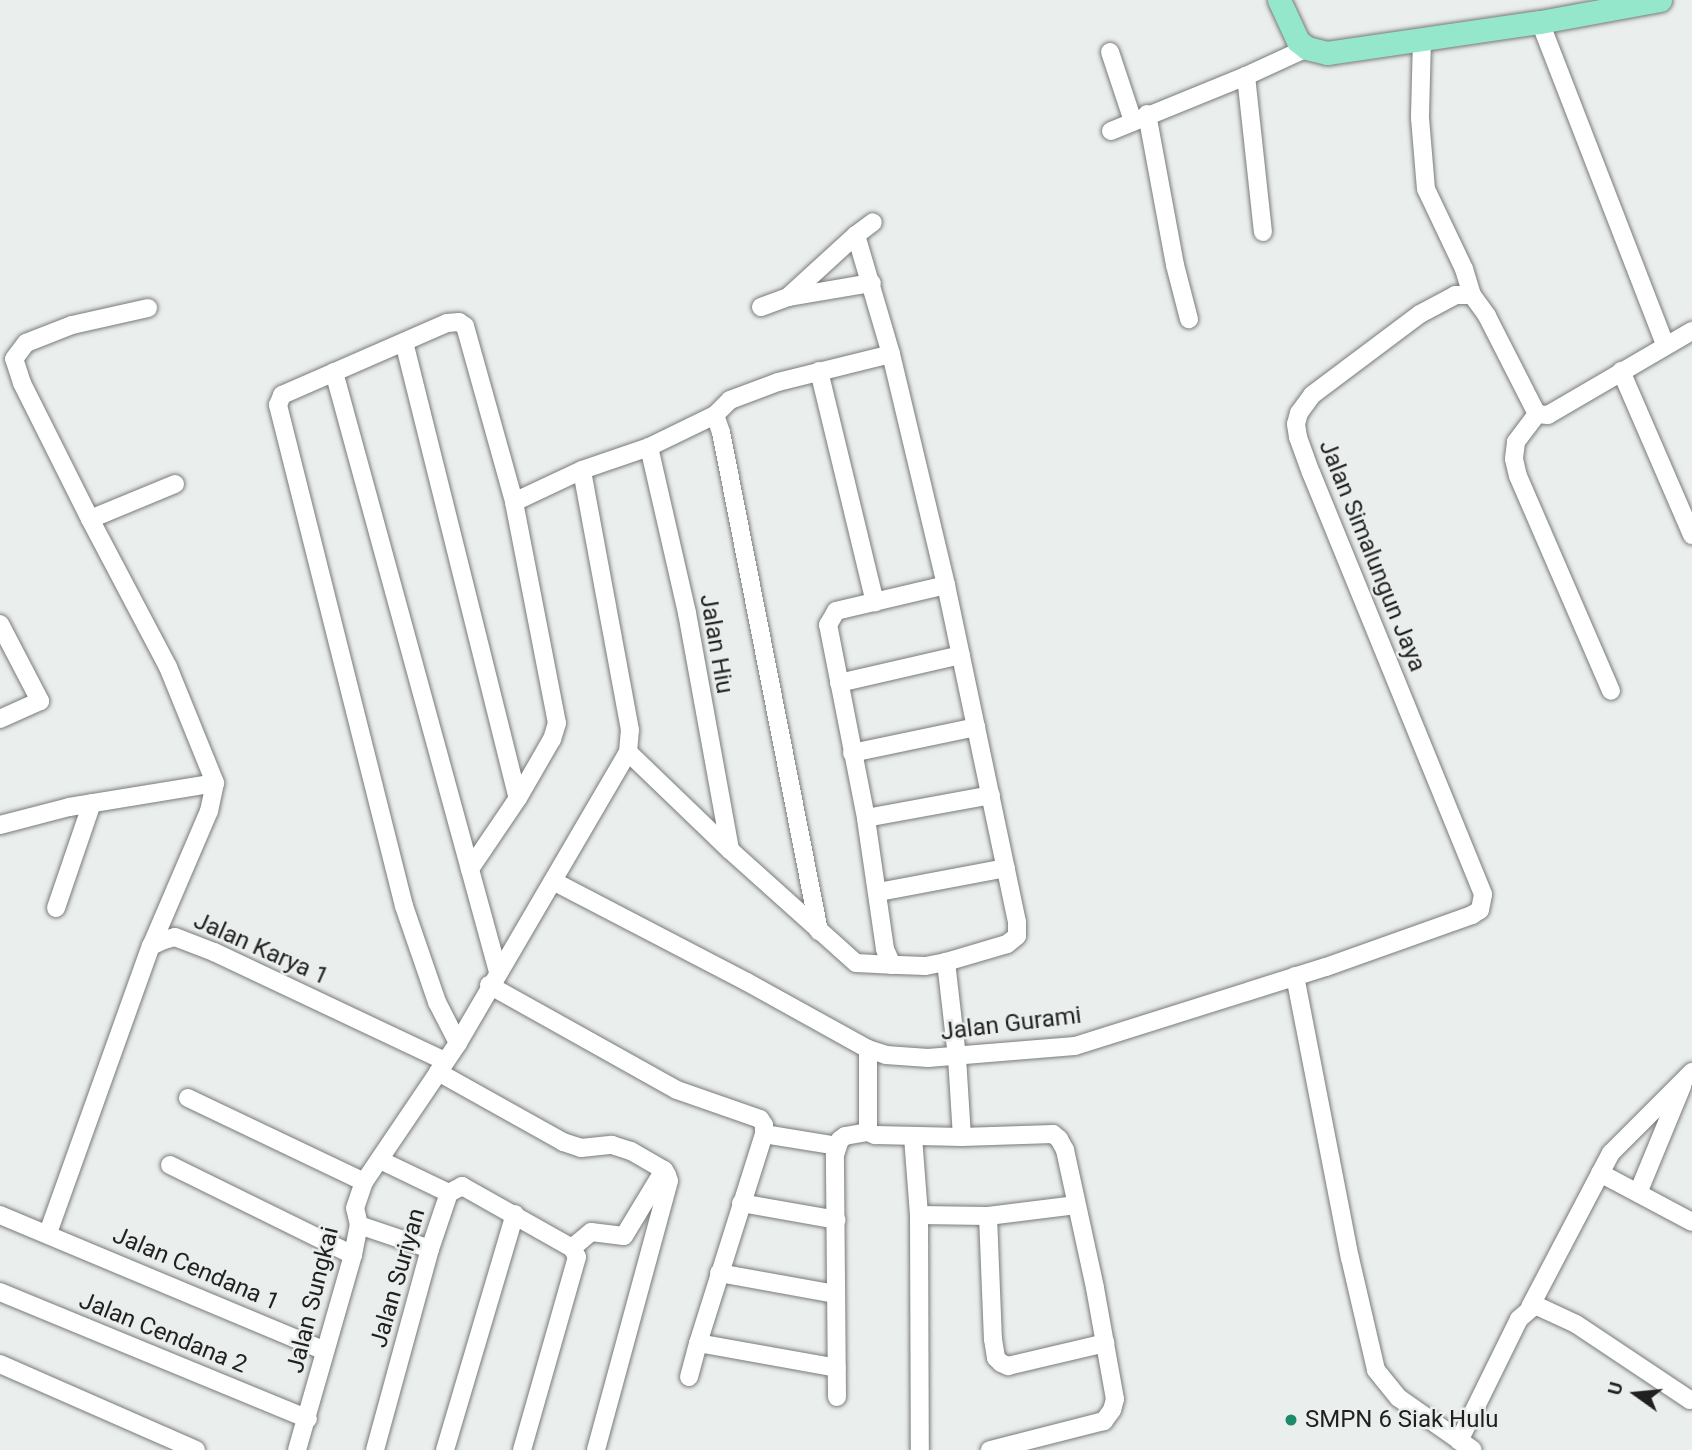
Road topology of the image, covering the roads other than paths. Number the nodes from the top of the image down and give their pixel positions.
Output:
1 (1279, 0) edge
2 (1660, 0) edge
3 (1582, 7) edge
4 (1540, 22) junction
5 (1422, 39) junction
6 (1307, 48) junction
7 (1110, 52) dead end
8 (1246, 76) junction
9 (1140, 117) junction
10 (1111, 131) dead end
11 (873, 222) dead end
12 (1263, 232) dead end
13 (856, 235) junction
14 (872, 283) junction
15 (1472, 295) junction
16 (788, 297) junction
17 (761, 307) dead end
18 (148, 308) dead end
19 (1189, 319) dead end
20 (1692, 331) edge
21 (404, 342) junction
22 (1665, 345) junction
23 (891, 354) junction
24 (1621, 371) junction
25 (334, 372) junction
26 (819, 372) junction
27 (1537, 414) junction
28 (715, 415) junction
29 (649, 447) junction
30 (582, 470) junction
31 (175, 484) dead end
32 (514, 502) junction
33 (90, 519) junction
34 (1692, 535) edge
35 (946, 585) junction
36 (875, 602) junction
37 (1, 628) edge
38 (961, 655) junction
39 (839, 683) junction
40 (1611, 691) dead end
41 (0, 719) edge
42 (976, 727) junction
43 (628, 752) junction
44 (852, 753) junction
45 (215, 783) junction
46 (990, 794) junction
47 (518, 798) junction
48 (92, 803) junction
49 (866, 818) junction
50 (0, 825) edge
51 (730, 850) junction
52 (1006, 868) junction
53 (470, 869) junction
54 (553, 881) junction
55 (878, 892) junction
56 (1483, 894) joint
57 (56, 908) dead end
58 (819, 931) junction
59 (151, 946) junction
60 (946, 962) junction
61 (892, 965) junction
62 (1295, 976) junction
63 (494, 979) junction
64 (458, 1042) junction
65 (868, 1049) junction
66 (957, 1057) junction
67 (442, 1067) junction
68 (1689, 1076) edge
69 (188, 1098) dead end
70 (868, 1132) junction
71 (764, 1134) junction
72 (913, 1137) junction
73 (962, 1137) junction
74 (837, 1146) junction
75 (380, 1160) junction
76 (170, 1165) dead end
77 (664, 1170) junction
78 (1600, 1173) junction
79 (364, 1182) junction
80 (449, 1193) junction
81 (1638, 1193) junction
82 (741, 1203) junction
83 (1076, 1205) junction
84 (0, 1214) edge
85 (515, 1214) junction
86 (919, 1215) junction
87 (988, 1216) junction
88 (837, 1220) junction
89 (1692, 1222) edge
90 (359, 1225) junction
91 (48, 1233) junction
92 (572, 1248) junction
93 (430, 1249) junction
94 (353, 1255) junction
95 (719, 1273) junction
96 (0, 1292) edge
97 (836, 1294) junction
98 (1530, 1307) junction
99 (698, 1343) junction
100 (1105, 1343) junction
101 (325, 1351) junction
102 (0, 1364) edge
103 (837, 1368) junction
104 (689, 1377) dead end
105 (837, 1397) dead end
106 (1692, 1399) edge
107 (308, 1419) junction
108 (165, 1444) edge
109 (1466, 1446) edge
110 (196, 1450) edge
111 (298, 1450) edge
112 (375, 1450) edge
113 (444, 1450) edge
114 (522, 1450) edge
115 (596, 1450) edge
116 (920, 1450) edge
117 (990, 1450) edge

1 - 6 main road
2 - 3 main road
3 - 4 main road
4 - 5 main road
4 - 22 street
5 - 6 main road
5 - 15 street
6 - 8 street
7 - 9 street
8 - 9 street
8 - 12 street
9 - 10 street
9 - 19 street
11 - 13 street
13 - 14 street
13 - 16 street
14 - 16 street
14 - 23 street
15 - 27 street
15 - 56 street, Jalan Simalungun Jaya
16 - 17 street
18 - 33 street
20 - 22 street
21 - 25 street
21 - 32 street
21 - 47 street
22 - 24 street
23 - 26 street
23 - 35 street
24 - 27 street
24 - 34 street
25 - 53 street
25 - 64 street
26 - 28 street
26 - 36 street
27 - 40 street
28 - 29 street
28 - 58 street
29 - 30 street
29 - 51 street, Jalan Hiu
30 - 32 street
30 - 43 street
31 - 33 street
32 - 47 street
33 - 45 street
35 - 36 street
35 - 38 street
36 - 39 street
37 - 41 street
38 - 39 street
38 - 42 street
39 - 44 street
42 - 44 street
42 - 46 street
43 - 51 street
43 - 54 street
44 - 49 street
45 - 48 street
45 - 59 street
46 - 49 street
46 - 52 street
47 - 53 street
48 - 50 street
48 - 57 street
49 - 55 street
51 - 58 street
52 - 55 street
52 - 60 street
53 - 63 street
54 - 63 street
54 - 65 street, Jalan Gurami
55 - 61 street
56 - 62 street, Jalan Gurami
58 - 61 street
59 - 67 street, Jalan Karya 1
59 - 91 street
60 - 61 street
60 - 66 street
62 - 66 street, Jalan Gurami
62 - 109 street
63 - 64 street
63 - 71 street
64 - 67 street
65 - 66 street, Jalan Gurami
65 - 70 street
66 - 73 street
67 - 75 street, Jalan Sungkai
67 - 77 street, Jalan Karya 1
68 - 78 street
68 - 81 street
69 - 79 street
70 - 72 street
70 - 74 street
71 - 74 street
71 - 82 street
72 - 73 street
72 - 86 street
73 - 83 street
74 - 88 street
75 - 79 street, Jalan Sungkai
75 - 80 street
76 - 94 street
77 - 92 street
77 - 115 street
78 - 81 street
78 - 98 street
79 - 90 street, Jalan Sungkai
80 - 85 street, Jalan Suriyan
80 - 93 street, Jalan Suriyan
81 - 89 street
82 - 88 street
82 - 95 street
83 - 87 street
83 - 100 street
84 - 91 street
85 - 92 street
85 - 113 street
86 - 87 street
86 - 116 street
87 - 100 street
88 - 97 street
90 - 93 street
90 - 94 street, Jalan Sungkai
91 - 101 street, Jalan Cendana 1
92 - 114 street
93 - 112 street, Jalan Suriyan
94 - 101 street, Jalan Sungkai
95 - 97 street
95 - 99 street
96 - 107 street, Jalan Cendana 2
97 - 103 street
98 - 106 street
98 - 109 street
99 - 103 street
99 - 104 street
100 - 117 street
101 - 107 street, Jalan Sungkai
102 - 108 street
103 - 105 street
107 - 111 street, Jalan Sungkai
108 - 110 street

